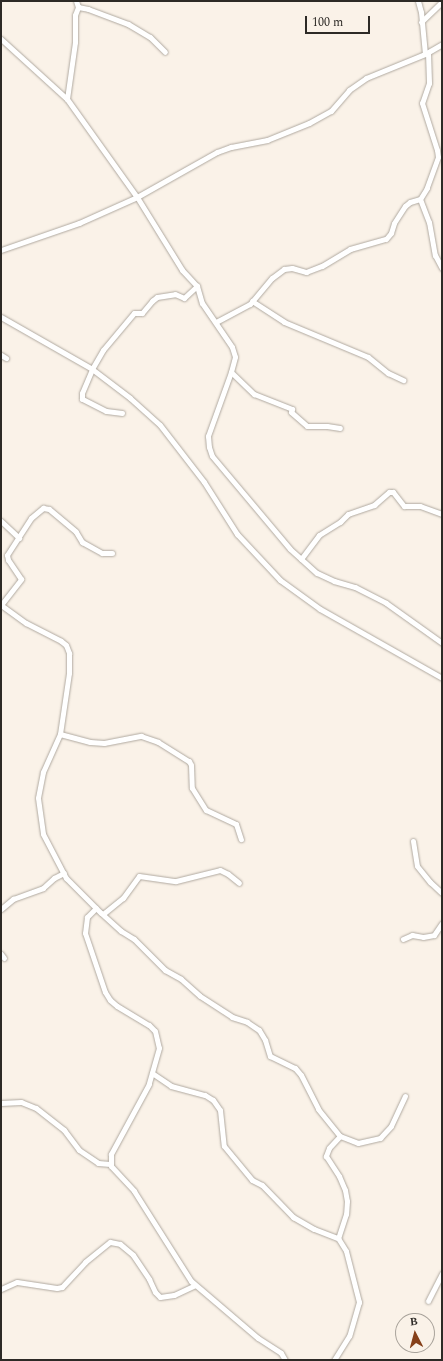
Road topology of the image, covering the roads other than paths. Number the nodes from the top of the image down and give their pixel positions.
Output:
1 (76, 1) edge
2 (418, 1) edge
3 (442, 2) edge
4 (78, 7) junction
5 (422, 22) junction
6 (1, 39) edge
7 (442, 44) edge
8 (165, 52) dead end
9 (426, 54) junction
10 (67, 99) junction
11 (440, 161) edge
12 (137, 197) junction
13 (420, 199) junction
14 (1, 250) edge
15 (442, 268) edge
16 (197, 286) junction
17 (252, 302) junction
18 (1, 317) edge
19 (216, 322) junction
20 (92, 369) junction
21 (231, 372) junction
22 (403, 380) dead end
23 (122, 413) dead end
24 (340, 428) dead end
25 (442, 514) edge
26 (1, 522) edge
27 (19, 538) junction
28 (112, 553) dead end
29 (301, 559) junction
30 (1, 605) edge
31 (442, 643) edge
32 (442, 678) edge
33 (60, 734) junction
34 (241, 839) dead end
35 (413, 841) dead end
36 (64, 873) junction
37 (239, 883) dead end
38 (442, 893) edge
39 (96, 908) junction
40 (1, 909) edge
41 (103, 914) junction
42 (442, 923) edge
43 (403, 939) dead end
44 (152, 1074) junction
45 (405, 1096) dead end
46 (1, 1103) edge
47 (340, 1136) junction
48 (110, 1164) junction
49 (338, 1238) junction
50 (442, 1273) edge
51 (195, 1285) junction
52 (1, 1289) edge
53 (428, 1301) dead end
54 (285, 1360) edge
55 (334, 1360) edge

1 - 4 street
2 - 5 street
3 - 5 street
4 - 8 street
4 - 10 street
5 - 9 street
6 - 10 street
7 - 9 street
9 - 11 street
9 - 12 street
10 - 12 street
11 - 13 street
12 - 14 street
12 - 16 street
13 - 15 street
13 - 17 street
16 - 19 street
16 - 20 street
17 - 19 street
17 - 22 street
18 - 20 street
19 - 21 street
20 - 23 street
20 - 32 street
21 - 24 street
21 - 29 street
25 - 29 street
26 - 27 street
27 - 28 street
27 - 30 street
29 - 31 street
30 - 33 street
33 - 34 street
33 - 36 street
35 - 38 street
36 - 39 street
36 - 40 street
37 - 41 street
39 - 41 street
39 - 44 street
41 - 47 street
42 - 43 street
44 - 48 street
44 - 49 street
45 - 47 street
46 - 48 street
47 - 49 street
48 - 51 street
49 - 55 street
50 - 53 street
51 - 52 street
51 - 54 street

